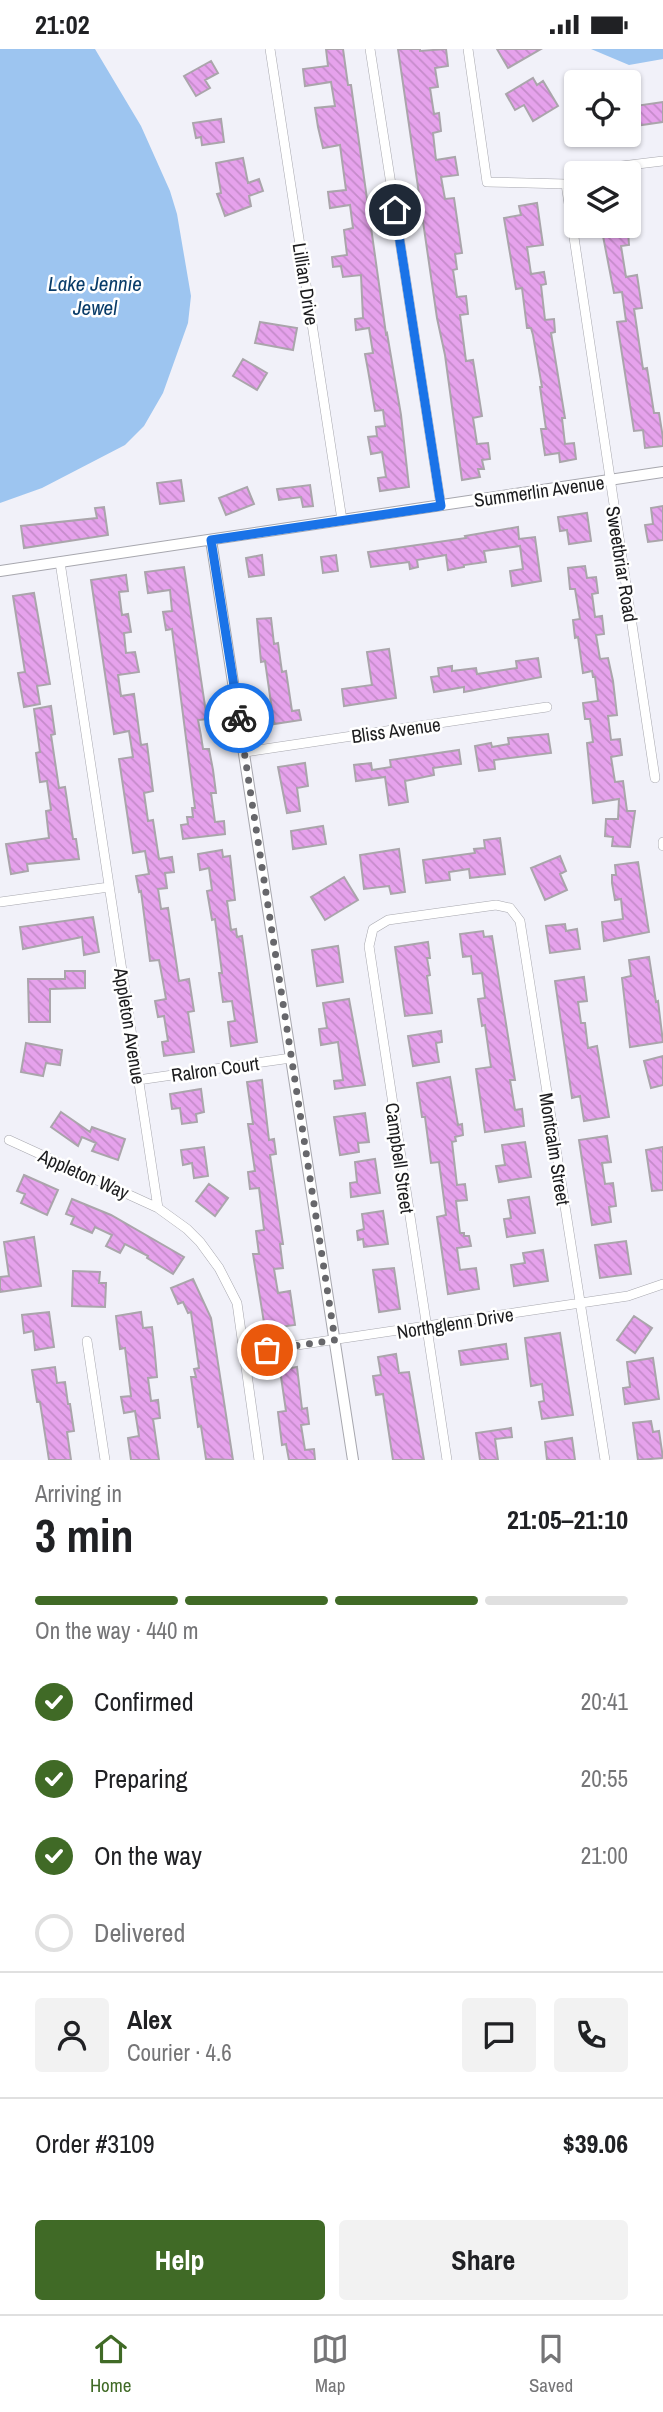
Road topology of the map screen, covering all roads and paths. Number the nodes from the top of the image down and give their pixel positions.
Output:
1 (270, 49) edge
2 (370, 49) edge
3 (468, 49) edge
4 (663, 161) edge
5 (641, 164) edge
6 (564, 184) edge
7 (574, 238) edge
8 (663, 472) edge
9 (609, 481) junction
10 (441, 506) junction
11 (342, 520) junction
12 (211, 540) junction
13 (60, 562) junction
14 (0, 571) edge
15 (547, 707) dead end
16 (244, 752) junction
17 (655, 778) dead end
18 (109, 887) junction
19 (0, 902) edge
20 (443, 913) joint
21 (291, 1058) junction
22 (138, 1080) junction
23 (9, 1140) dead end
24 (158, 1208) junction
25 (663, 1284) edge
26 (580, 1304) junction
27 (426, 1328) junction
28 (335, 1340) junction
29 (86, 1341) dead end
30 (244, 1353) junction
31 (105, 1460) edge
32 (260, 1460) edge
33 (352, 1460) edge
34 (447, 1460) edge
35 (605, 1460) edge

1 - 11 street, Lillian Drive
2 - 10 street
3 - 6 street
4 - 5 street
7 - 9 street, Sweetbriar Road
8 - 9 street, Summerlin Avenue
9 - 10 street, Summerlin Avenue
9 - 17 street, Sweetbriar Road
10 - 11 street, Summerlin Avenue
11 - 12 street, Summerlin Avenue
12 - 13 street, Summerlin Avenue
12 - 16 street
13 - 14 street, Summerlin Avenue
13 - 18 street, Appleton Avenue
15 - 16 street, Bliss Avenue
16 - 21 street
18 - 19 street
18 - 22 street, Appleton Avenue
20 - 26 street, Montcalm Street
20 - 27 street, Campbell Street
21 - 22 street, Ralron Court
21 - 28 street
22 - 24 street, Appleton Avenue
23 - 24 street, Appleton Way
24 - 30 street
25 - 26 street, Northglenn Drive
26 - 27 street, Northglenn Drive
26 - 35 street, Montcalm Street
27 - 28 street, Northglenn Drive
27 - 34 street, Campbell Street
28 - 30 street, Northglenn Drive
28 - 33 street
29 - 31 street
30 - 32 street

